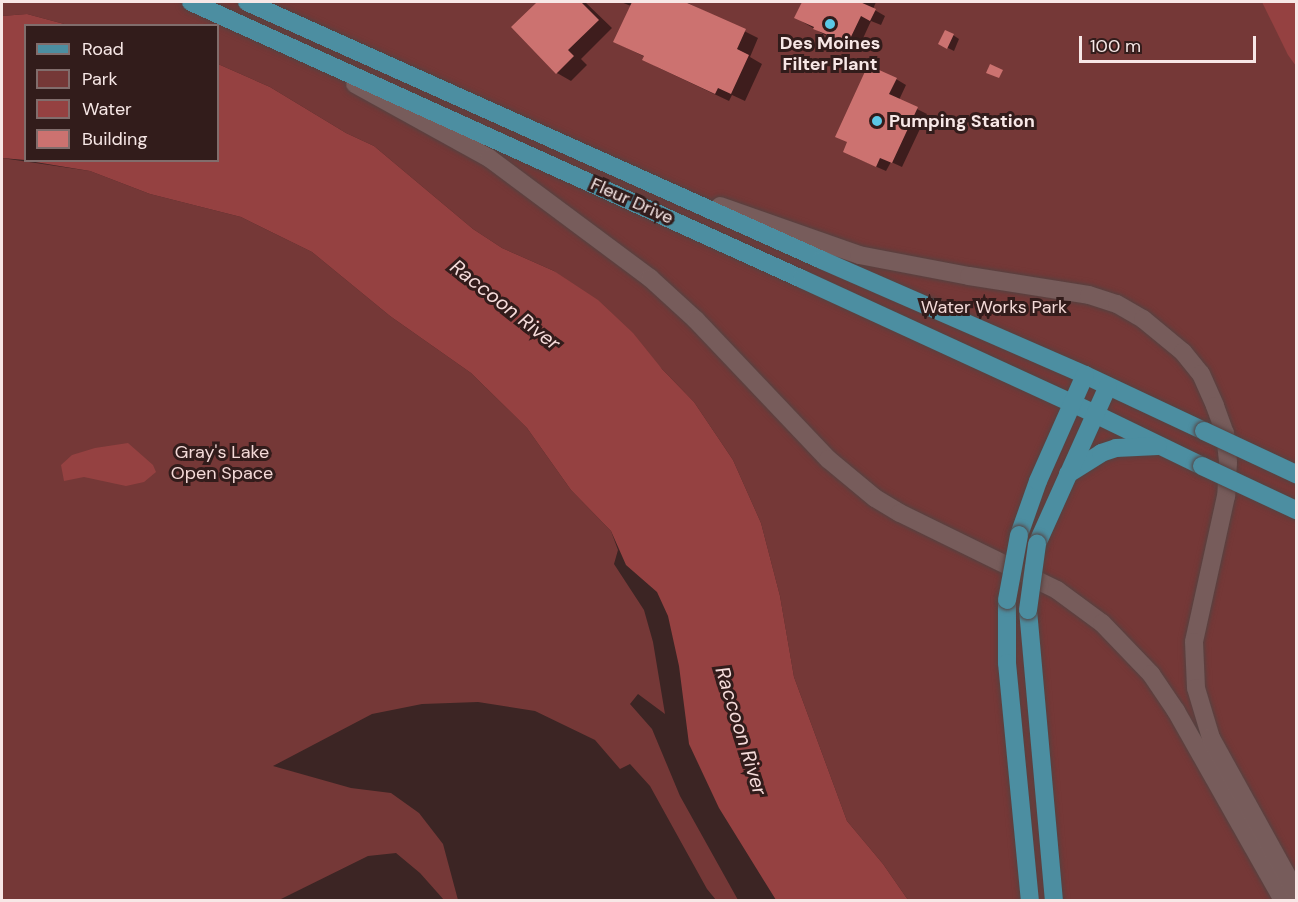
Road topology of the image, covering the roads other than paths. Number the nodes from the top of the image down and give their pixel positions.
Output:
1 (191, 2) edge
2 (247, 2) edge
3 (272, 39) junction
4 (614, 167) junction
5 (1085, 375) junction
6 (1108, 386) junction
7 (1072, 404) junction
8 (1095, 414) junction
9 (1160, 446) junction
10 (1068, 474) junction
11 (1296, 474) edge
12 (1296, 510) edge
13 (1221, 772) junction
14 (1296, 891) edge
15 (1030, 900) edge
16 (1054, 900) edge
17 (1283, 900) edge

1 - 3 main road, Fleur Drive
2 - 4 main road, Fleur Drive
3 - 7 main road, Fleur Drive
3 - 13 main road
4 - 5 main road, Fleur Drive
4 - 13 main road
5 - 6 main road, Fleur Drive
5 - 7 main road
6 - 8 main road
6 - 11 main road, Fleur Drive, bridge
7 - 8 main road, Fleur Drive
7 - 15 main road, bridge
8 - 9 main road, Fleur Drive
8 - 10 main road
9 - 10 main road
9 - 12 main road, Fleur Drive, bridge
10 - 16 main road, bridge
13 - 14 main road
13 - 17 main road

